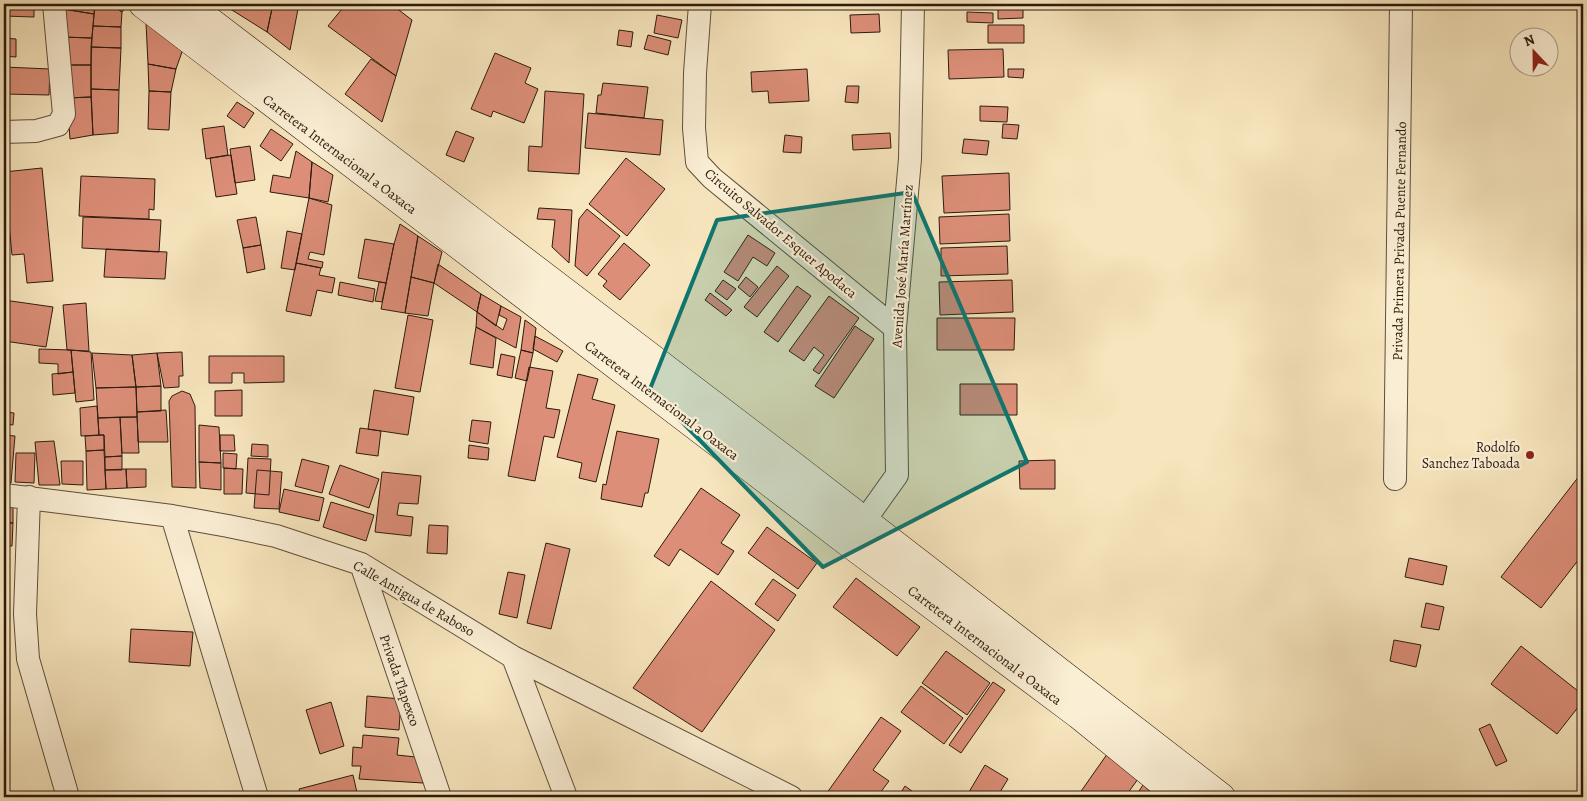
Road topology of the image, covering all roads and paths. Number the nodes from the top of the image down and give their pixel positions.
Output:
1 (54, 4) edge
2 (143, 4) edge
3 (187, 4) edge
4 (700, 4) edge
5 (913, 4) edge
6 (1401, 4) edge
7 (4, 132) edge
8 (895, 328) junction
9 (792, 465) junction
10 (1395, 479) dead end
11 (776, 487) junction
12 (4, 495) edge
13 (29, 497) junction
14 (172, 516) junction
15 (863, 520) junction
16 (849, 543) junction
17 (361, 564) junction
18 (513, 657) junction
19 (68, 797) edge
20 (257, 797) edge
21 (440, 797) edge
22 (566, 797) edge
23 (791, 797) edge
24 (1180, 797) edge
25 (1221, 797) edge

1 - 7 street
2 - 11 street, Carretera Internacional a Oaxaca
3 - 9 street, Carretera Internacional a Oaxaca
4 - 8 street, Circuito Salvador Esquer Apodaca
5 - 8 street, Avenida José María Martínez
6 - 10 street, Privada Primera Privada Puente Fernando
8 - 15 street, Avenida José María Martínez
9 - 11 street
9 - 15 street, Carretera Internacional a Oaxaca
11 - 16 street, Carretera Internacional a Oaxaca
12 - 13 street, Calle Antigua de Raboso
13 - 14 street, Calle Antigua de Raboso
13 - 19 street
14 - 17 street, Calle Antigua de Raboso
14 - 20 street
15 - 16 street, Avenida José María Martínez
15 - 25 street, Carretera Internacional a Oaxaca
16 - 24 street, Carretera Internacional a Oaxaca
17 - 18 street, Calle Antigua de Raboso
17 - 21 street, Privada Tlapexco
18 - 22 street
18 - 23 street, Calle Antigua de Raboso

